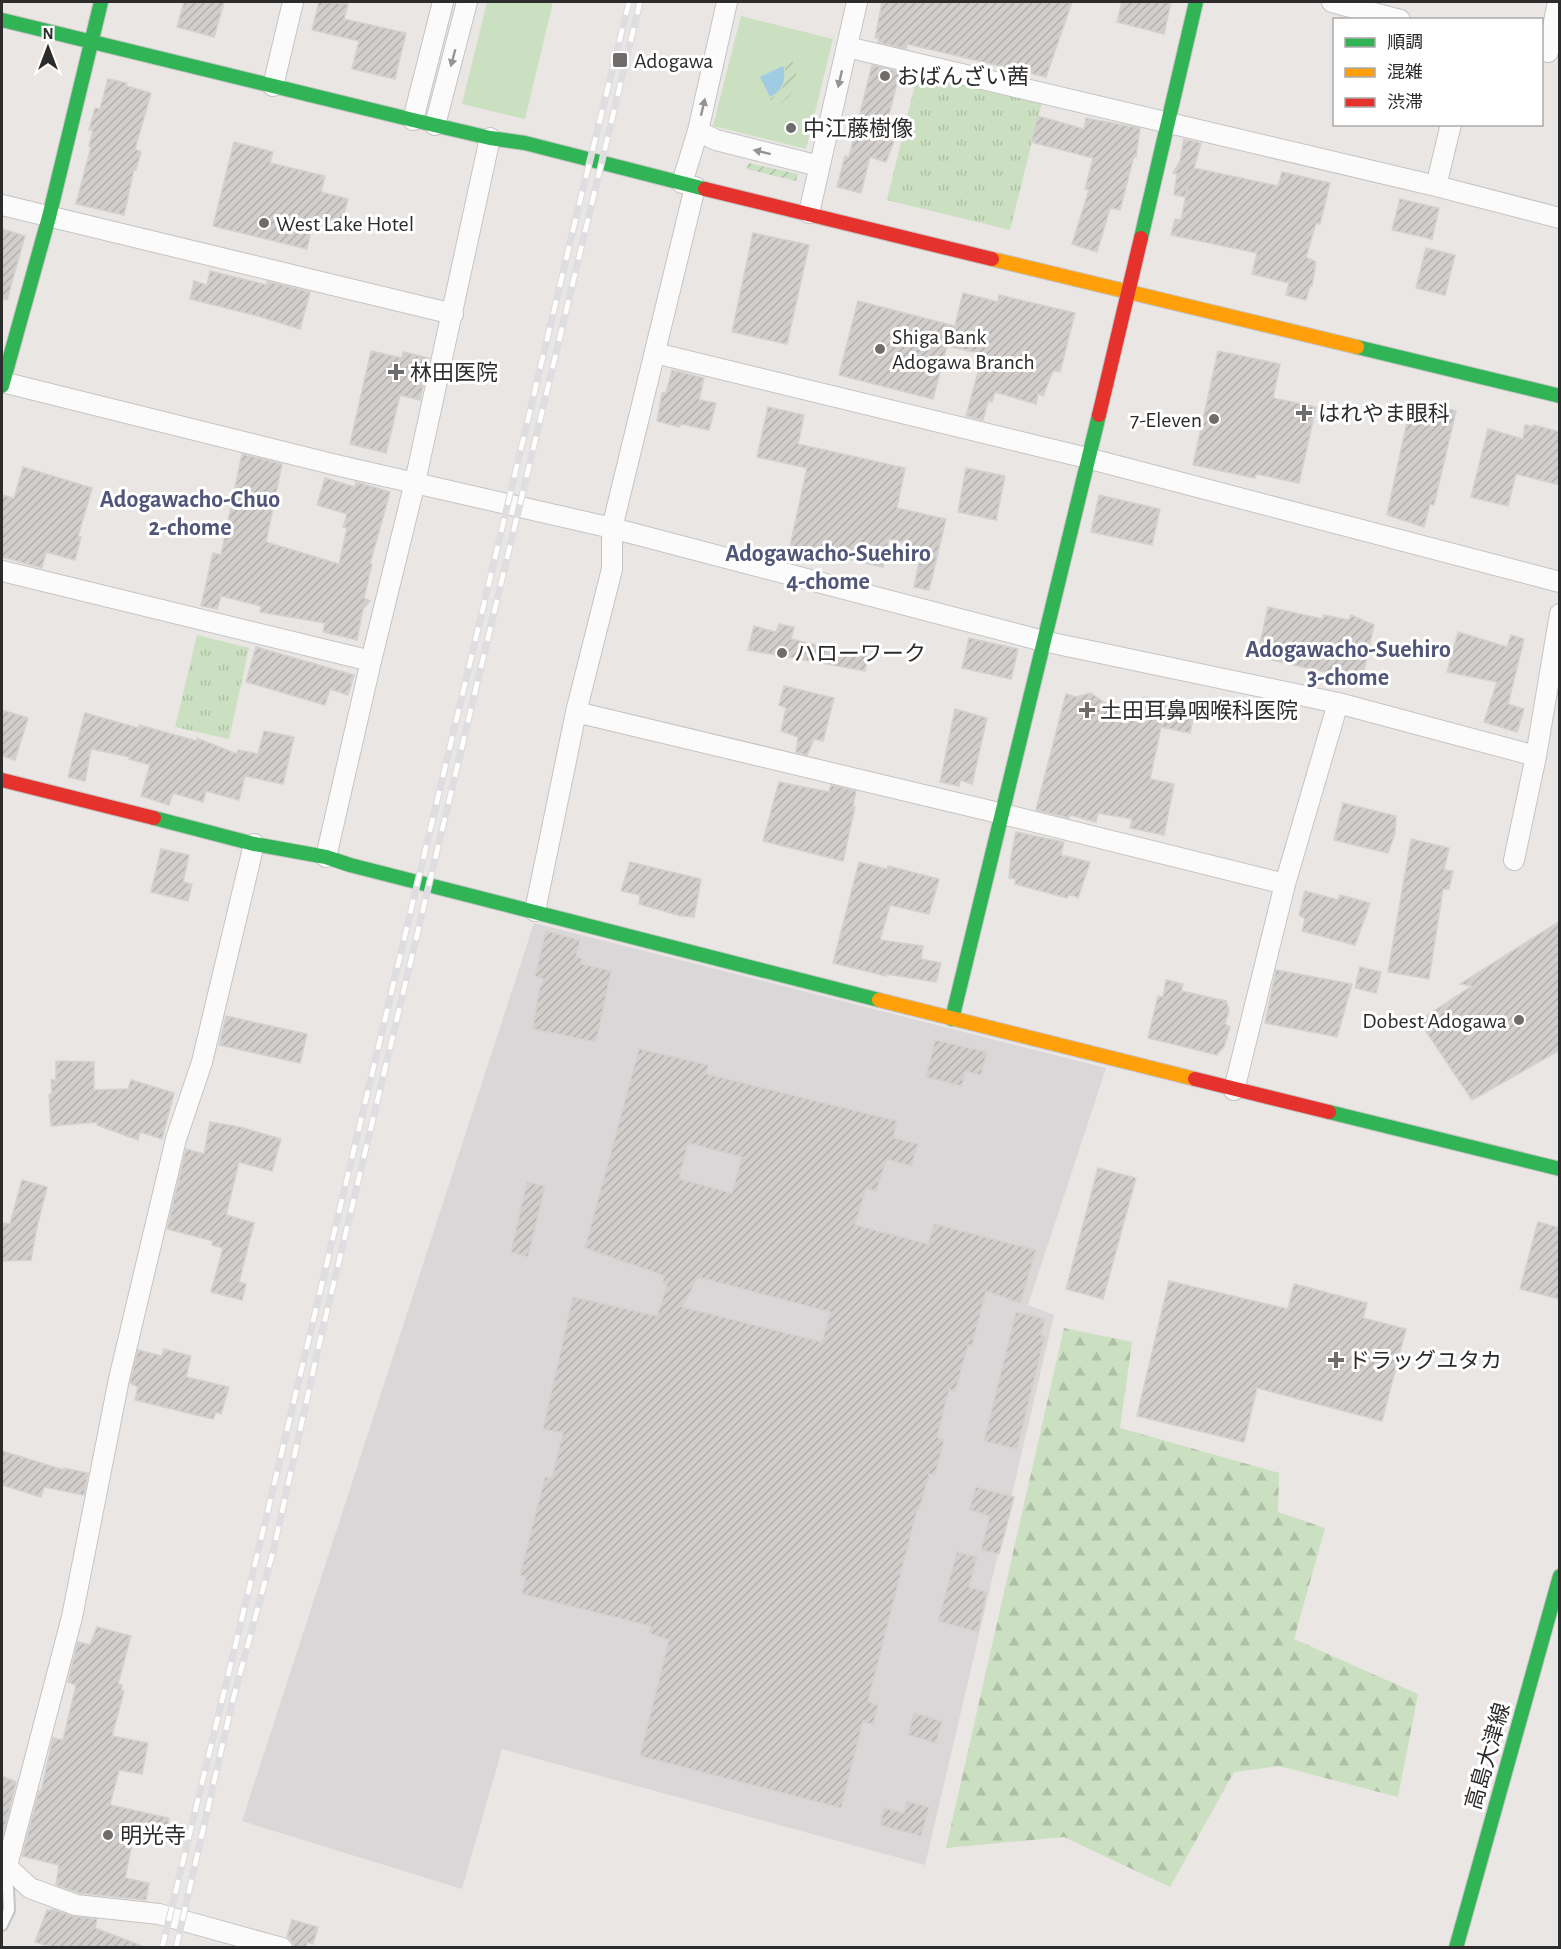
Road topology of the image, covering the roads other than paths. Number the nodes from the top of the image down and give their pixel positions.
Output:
1 (101, 2) edge
2 (293, 2) edge
3 (443, 2) edge
4 (467, 2) edge
5 (727, 2) edge
6 (857, 2) edge
7 (1196, 2) edge
8 (1332, 2) edge
9 (1558, 2) edge
10 (1392, 18) edge
11 (2, 20) edge
12 (90, 42) junction
13 (847, 47) junction
14 (1550, 53) edge
15 (273, 86) junction
16 (412, 120) junction
17 (1168, 123) junction
18 (435, 125) junction
19 (1451, 126) edge
20 (698, 131) junction
21 (490, 138) junction
22 (819, 166) junction
23 (689, 185) junction
24 (1436, 186) junction
25 (2, 205) edge
26 (809, 213) junction
27 (49, 217) junction
28 (1560, 218) edge
29 (1130, 291) junction
30 (453, 314) junction
31 (655, 353) junction
32 (2, 384) edge
33 (1560, 396) edge
34 (1087, 458) junction
35 (415, 482) junction
36 (612, 528) junction
37 (2, 571) edge
38 (1560, 582) edge
39 (1560, 614) edge
40 (1043, 641) junction
41 (371, 661) junction
42 (1338, 703) junction
43 (576, 712) junction
44 (1536, 756) junction
45 (2, 780) edge
46 (1003, 814) junction
47 (254, 844) junction
48 (326, 857) junction
49 (1514, 860) dead end
50 (1285, 884) junction
51 (535, 911) junction
52 (952, 1019) junction
53 (1234, 1090) junction
54 (1560, 1169) edge
55 (1560, 1576) edge
56 (4, 1864) edge
57 (2, 1925) edge
58 (282, 1947) edge
59 (1456, 1947) edge

1 - 12 street
2 - 15 street
3 - 16 street
4 -> 18 street
20 -> 5 street
6 - 13 street
7 - 17 street
8 - 10 street
9 - 14 street
11 - 12 street
12 - 15 street
12 - 27 street
13 - 17 street
13 -> 22 street
15 - 16 street
16 - 18 street
17 - 24 street
17 - 29 street
18 - 21 street
19 - 24 street
22 -> 20 street
20 - 23 street
21 - 23 street
21 - 30 street
22 - 26 street
23 - 26 street
23 - 31 street
24 - 28 street
25 - 27 street
26 - 29 street
27 - 30 street
27 - 32 street
29 - 33 street
29 - 34 street
30 - 35 street
31 - 34 street
31 - 36 street
32 - 35 street
34 - 38 street
34 - 40 street
35 - 36 street
35 - 41 street
36 - 40 street
36 - 43 street
37 - 41 street
39 - 44 street
40 - 42 street
40 - 46 street
41 - 48 street
42 - 44 street
42 - 50 street
43 - 46 street
43 - 51 street
44 - 49 street
45 - 47 street
46 - 50 street
46 - 52 street
47 - 48 street
47 - 56 street
48 - 51 street
50 - 53 street
51 - 52 street
52 - 53 street
53 - 54 street
55 - 59 street, 高島大津線
56 - 57 lane
56 - 58 street

